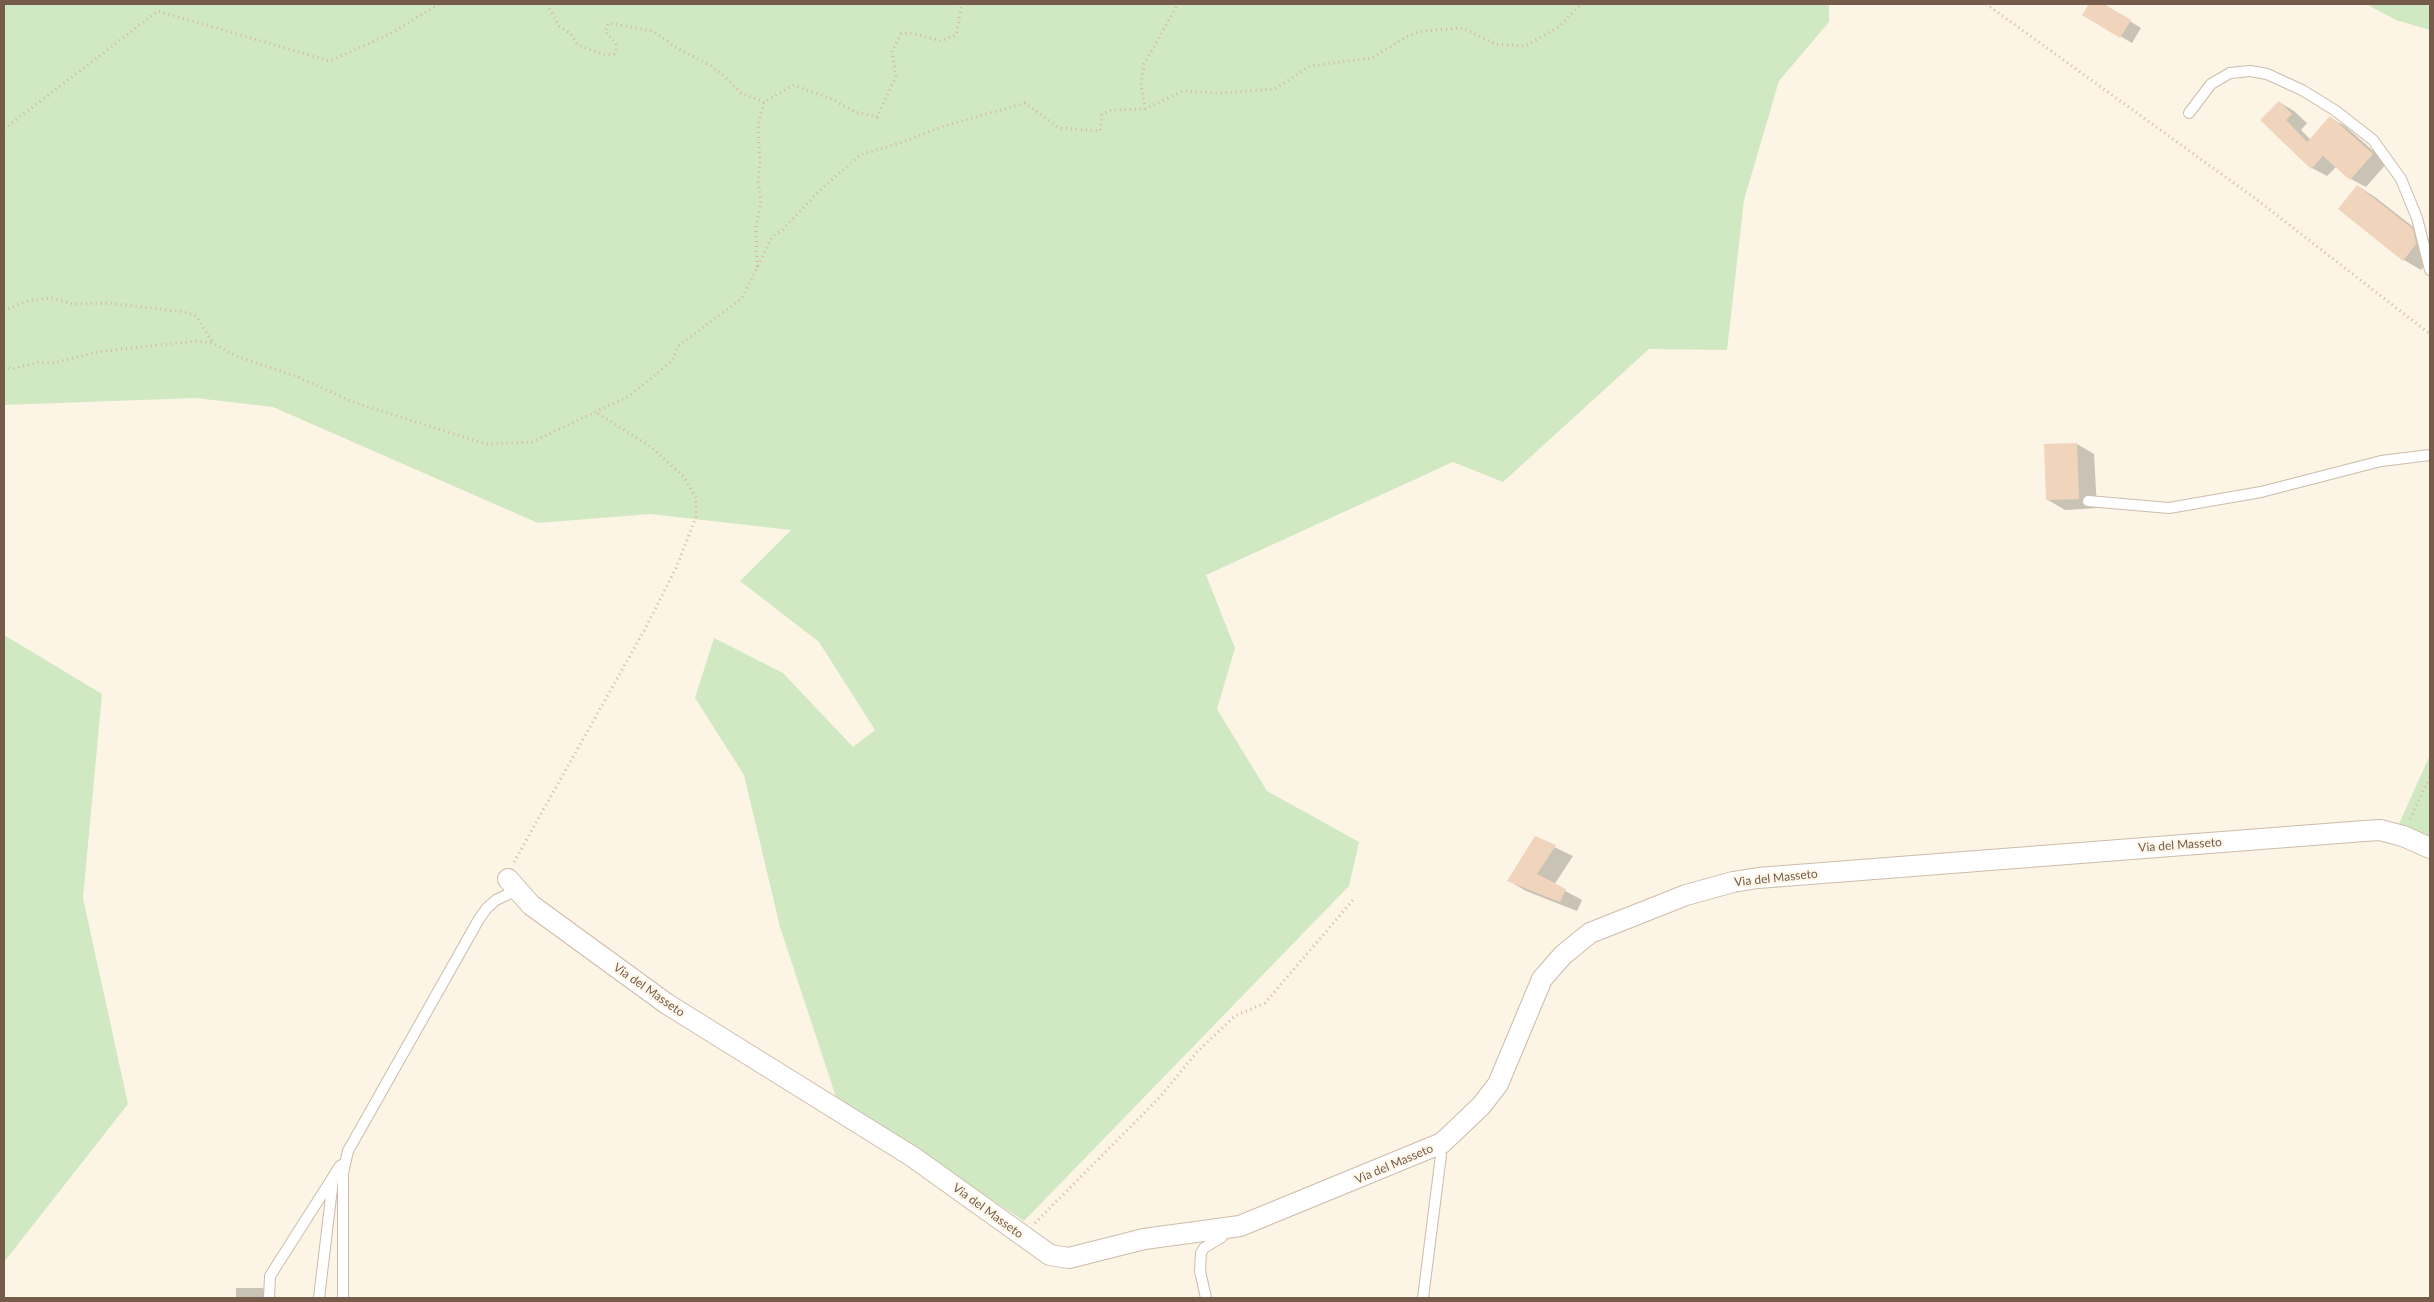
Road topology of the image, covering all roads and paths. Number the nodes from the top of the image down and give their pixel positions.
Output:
1 (440, 4) edge
2 (547, 4) edge
3 (962, 4) edge
4 (1178, 4) edge
5 (1581, 4) edge
6 (1986, 4) edge
7 (764, 102) junction
8 (1145, 109) junction
9 (2189, 113) dead end
10 (4, 129) edge
11 (757, 268) junction
12 (2430, 270) edge
13 (4, 311) edge
14 (2430, 334) edge
15 (213, 343) junction
16 (4, 366) edge
17 (597, 413) junction
18 (2430, 455) edge
19 (2088, 501) dead end
20 (2430, 777) edge
21 (2403, 836) junction
22 (2430, 848) edge
23 (513, 885) junction
24 (1353, 900) dead end
25 (1436, 1146) junction
26 (345, 1163) junction
27 (333, 1176) junction
28 (1223, 1229) junction
29 (1022, 1236) junction
30 (269, 1298) edge
31 (319, 1298) edge
32 (343, 1298) edge
33 (1206, 1298) edge
34 (1423, 1298) edge

1 - 10 path
2 - 7 path
3 - 7 path
4 - 8 path
5 - 8 path
6 - 14 path
7 - 11 path
8 - 11 path
9 - 12 lane
11 - 17 path
13 - 15 path
15 - 16 path
15 - 17 path
17 - 23 path
18 - 19 lane
20 - 21 path
21 - 22 street, Via del Masseto
21 - 25 street, Via del Masseto
23 - 26 lane
23 - 29 street, Via del Masseto
24 - 29 path
25 - 28 street, Via del Masseto
25 - 34 lane
26 - 27 lane
26 - 32 lane
27 - 30 lane
27 - 31 lane
28 - 29 street, Via del Masseto
28 - 33 lane

